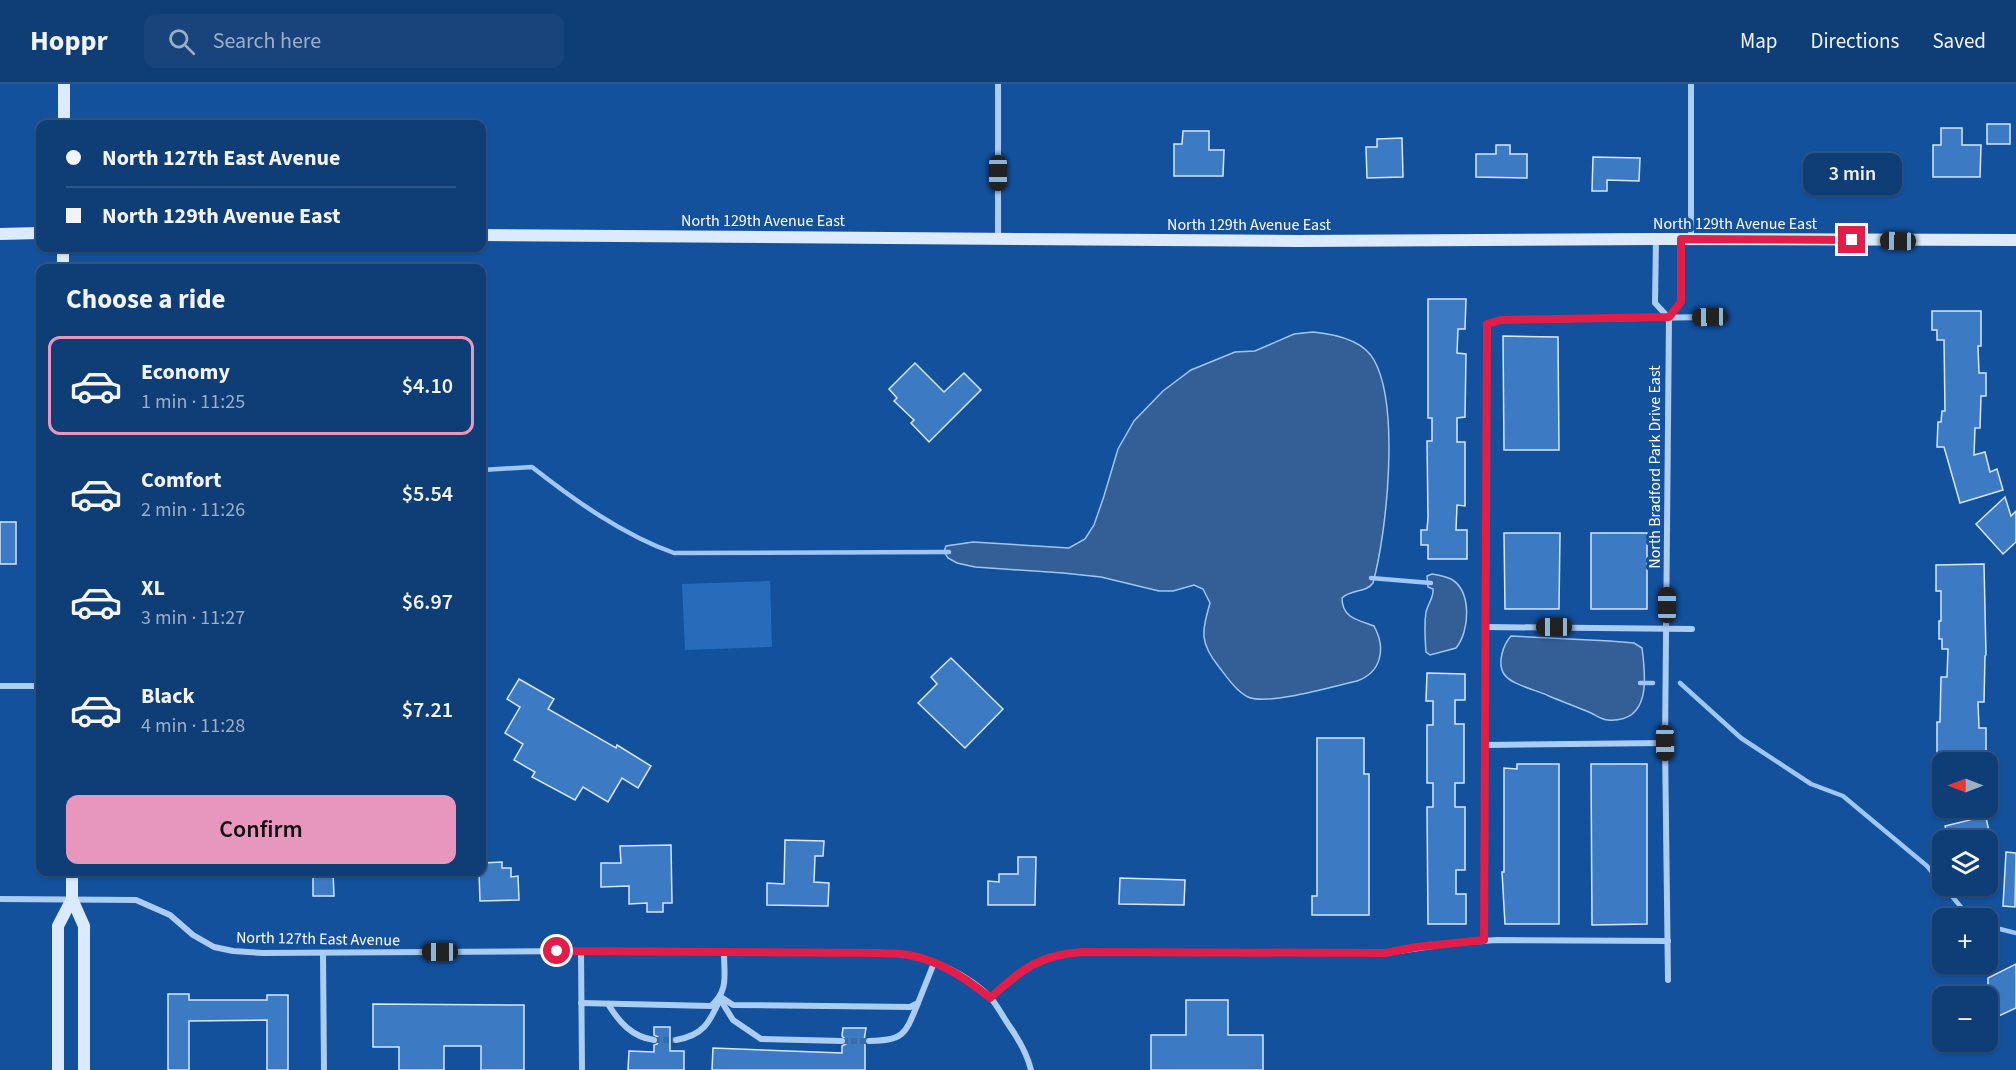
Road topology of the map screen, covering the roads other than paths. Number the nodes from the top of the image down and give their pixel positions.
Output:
1 (64, 84) edge
2 (998, 84) edge
3 (1691, 84) edge
4 (64, 120) edge
5 (36, 233) edge
6 (0, 234) edge
7 (486, 235) edge
8 (998, 239) junction
9 (1656, 239) junction
10 (1686, 239) junction
11 (2016, 240) edge
12 (1669, 317) junction
13 (1710, 317) dead end
14 (1486, 627) junction
15 (1667, 628) junction
16 (1692, 628) dead end
17 (0, 686) edge
18 (36, 686) edge
19 (1665, 743) junction
20 (1486, 745) junction
21 (72, 876) edge
22 (0, 899) edge
23 (72, 899) junction
24 (1484, 940) junction
25 (1668, 942) junction
26 (581, 951) junction
27 (323, 953) junction
28 (724, 953) junction
29 (934, 963) junction
30 (1668, 980) dead end
31 (721, 998) junction
32 (990, 998) junction
33 (581, 1004) junction
34 (608, 1004) junction
35 (918, 1004) junction
36 (654, 1040) tunnel mouth
37 (676, 1040) tunnel mouth
38 (842, 1041) tunnel mouth
39 (869, 1041) tunnel mouth
40 (58, 1070) edge
41 (84, 1070) edge
42 (324, 1070) edge
43 (582, 1070) edge
44 (1031, 1070) edge

1 - 4 street
2 - 8 street
3 - 10 street, North Bradford Park Drive East
5 - 6 street
7 - 8 street, North 129th Avenue East
8 - 9 street, North 129th Avenue East
9 - 10 street, North 129th Avenue East
9 - 12 street
10 - 11 street, North 129th Avenue East
10 - 12 street, North Bradford Park Drive East
12 - 13 street
12 - 14 street
12 - 15 street, North Bradford Park Drive East
14 - 15 street
14 - 20 street
15 - 16 street
15 - 19 street, North Bradford Park Drive East
17 - 18 street
19 - 20 street
19 - 25 street, North Bradford Park Drive East
20 - 24 street
21 - 23 street
22 - 23 street, North 127th East Avenue
23 - 27 street, North 127th East Avenue
23 - 40 street
23 - 41 street
24 - 25 street
24 - 32 street
25 - 30 street, North Bradford Park Drive East
26 - 27 street, North 127th East Avenue
26 - 28 street, North 127th East Avenue
26 - 33 street
27 - 42 street
28 - 29 street, North 127th East Avenue
28 - 31 street
29 - 32 street, North 127th East Avenue
29 - 35 street
31 - 34 street
31 - 35 street
31 - 37 street
31 - 38 street
32 - 44 street, North 127th East Avenue
33 - 34 street
33 - 43 street
34 - 36 street
35 - 39 street

